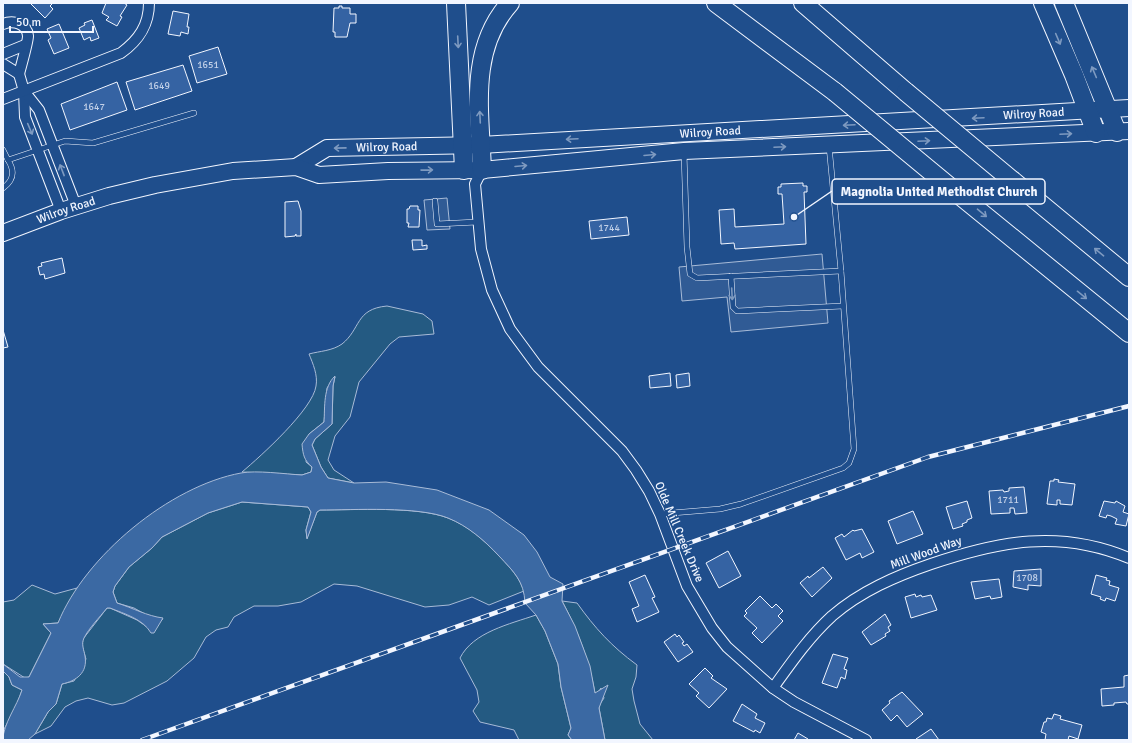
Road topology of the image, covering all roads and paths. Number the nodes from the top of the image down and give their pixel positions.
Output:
1 (149, 3) edge
2 (456, 3) edge
3 (510, 3) edge
4 (716, 3) edge
5 (735, 3) edge
6 (803, 3) edge
7 (822, 3) edge
8 (1043, 3) edge
9 (1064, 3) edge
10 (3, 24) edge
11 (25, 45) junction
12 (3, 54) edge
13 (3, 64) edge
14 (19, 74) junction
15 (24, 91) junction
16 (836, 92) junction
17 (906, 92) junction
18 (3, 99) edge
19 (1109, 108) junction
20 (1129, 108) edge
21 (1088, 111) junction
22 (194, 113) dead end
23 (1123, 131) edge
24 (1096, 132) junction
25 (52, 144) junction
26 (463, 145) junction
27 (481, 145) junction
28 (828, 145) junction
29 (3, 150) edge
30 (39, 150) junction
31 (684, 151) junction
32 (8, 160) junction
33 (296, 167) junction
34 (464, 170) junction
35 (478, 177) junction
36 (3, 188) edge
37 (435, 201) dead end
38 (69, 208) junction
39 (477, 222) junction
40 (3, 233) edge
41 (841, 270) junction
42 (731, 276) junction
43 (1129, 277) edge
44 (843, 306) junction
45 (1129, 333) edge
46 (660, 514) junction
47 (1129, 558) edge
48 (773, 688) junction
49 (866, 740) edge

1 - 15 street
2 -> 26 highway
27 -> 3 highway
4 - 16 highway
5 - 16 highway
6 - 17 highway
7 - 17 highway
8 -> 21 highway
19 -> 9 highway
10 - 11 street
11 - 12 street
11 - 14 street
13 - 14 street
14 - 15 street
15 - 18 street
15 - 25 street
15 -> 30 street
16 -> 45 highway, bridge
43 -> 17 highway, bridge
19 - 20 main road, Wilroy Road
19 - 21 main road, Wilroy Road
19 - 23 highway
21 - 24 highway
21 -> 27 main road, Wilroy Road
22 - 25 lane
23 - 24 main road, Wilroy Road
28 -> 24 main road, Wilroy Road
25 - 30 lane
38 -> 25 street
26 - 27 main road, Wilroy Road
26 -> 33 main road, Wilroy Road
26 - 34 highway
27 - 35 highway
31 -> 28 main road, Wilroy Road
28 - 41 lane
29 - 32 lane
30 - 32 lane
30 - 38 street
35 -> 31 main road, Wilroy Road
31 - 42 lane
32 - 36 lane
33 -> 34 main road, Wilroy Road
33 - 38 main road, Wilroy Road
34 - 35 main road, Wilroy Road
35 - 39 street, Olde Mill Creek Drive
37 - 39 lane
38 - 40 main road, Wilroy Road
39 - 46 street, Olde Mill Creek Drive
41 - 42 lane
41 - 44 lane
42 -> 44 lane
44 - 46 lane
46 - 48 street, Olde Mill Creek Drive
47 - 48 street, Mill Wood Way
48 - 49 street, Olde Mill Creek Drive

